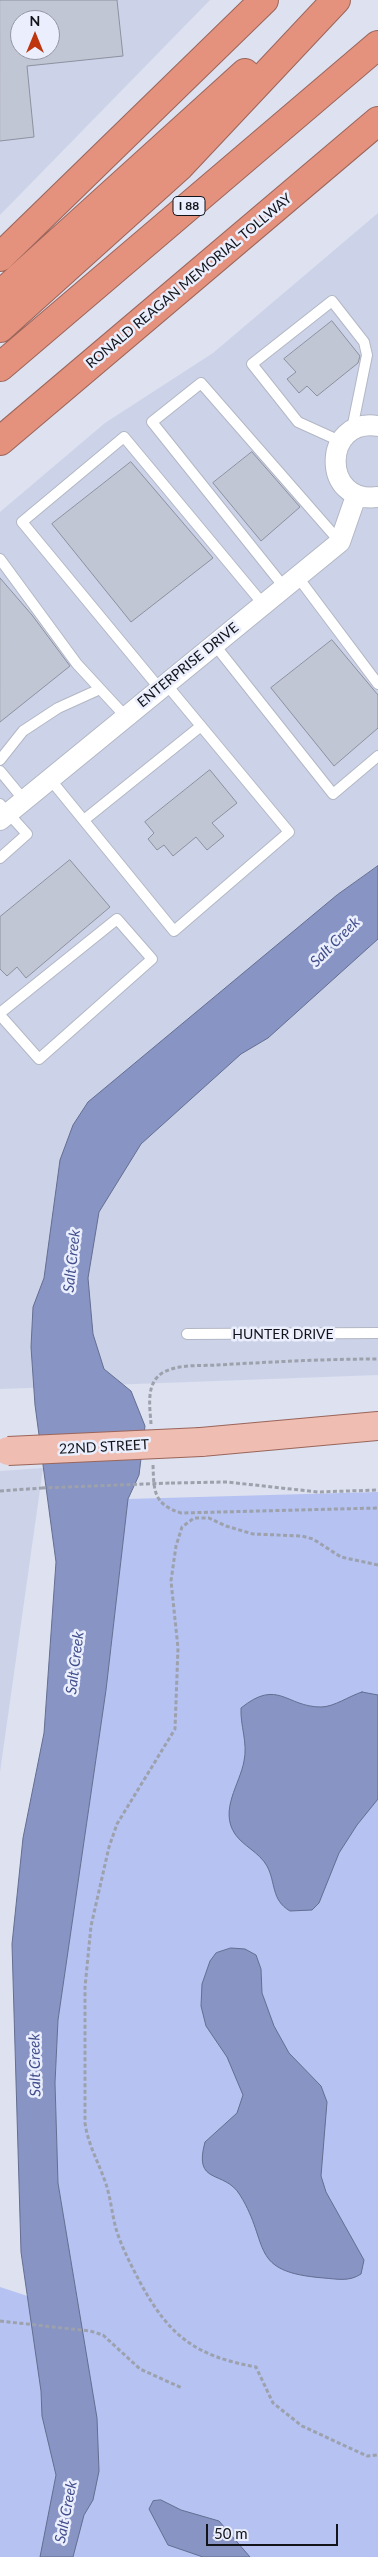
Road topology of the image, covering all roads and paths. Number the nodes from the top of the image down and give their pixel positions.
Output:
1 (264, 0) edge
2 (326, 0) edge
3 (336, 0) edge
4 (378, 45) edge
5 (378, 121) edge
6 (0, 257) edge
7 (0, 295) edge
8 (0, 328) edge
9 (0, 367) edge
10 (378, 426) edge
11 (346, 435) junction
12 (0, 441) edge
13 (356, 496) junction
14 (378, 497) edge
15 (340, 542) junction
16 (0, 559) edge
17 (290, 582) junction
18 (263, 604) junction
19 (214, 644) junction
20 (378, 684) edge
21 (163, 686) junction
22 (100, 689) junction
23 (126, 717) junction
24 (201, 726) junction
25 (378, 756) edge
26 (0, 760) edge
27 (0, 770) edge
28 (50, 779) junction
29 (24, 800) junction
30 (3, 812) edge
31 (84, 820) junction
32 (0, 858) edge
33 (0, 1014) edge
34 (378, 1333) edge
35 (187, 1334) dead end
36 (378, 1359) edge
37 (150, 1403) dead end
38 (378, 1426) edge
39 (378, 1441) edge
40 (200, 1442) junction
41 (3, 1451) edge
42 (378, 1490) edge
43 (0, 1491) edge
44 (154, 1491) dead end
45 (378, 1508) edge
46 (378, 1565) edge
47 (0, 2321) edge
48 (182, 2388) dead end
49 (378, 2455) edge

1 - 6 highway
2 - 7 highway
3 - 8 highway
4 - 9 highway, I 88
5 - 12 highway, RONALD REAGAN MEMORIAL TOLLWAY
10 - 11 street
11 - 11 lane
11 - 13 street
13 - 14 street
13 - 15 street
15 - 17 street, ENTERPRISE DRIVE
15 - 17 lane
16 - 22 lane
17 - 18 street, ENTERPRISE DRIVE
17 - 20 lane
18 - 19 street, ENTERPRISE DRIVE
18 - 21 lane
19 - 21 street, ENTERPRISE DRIVE
19 - 25 lane
21 - 23 street, ENTERPRISE DRIVE
21 - 24 lane
22 - 23 lane
22 - 26 lane
23 - 28 street, ENTERPRISE DRIVE
24 - 31 lane
24 - 31 lane
27 - 29 lane
28 - 29 street, ENTERPRISE DRIVE
28 - 31 lane
29 - 30 street, ENTERPRISE DRIVE
30 - 32 lane
33 - 33 lane
34 - 35 lane, HUNTER DRIVE
36 - 37 path
38 - 40 main road, 22ND STREET
39 - 40 main road, 22ND STREET
40 - 41 main road, 22ND STREET, bridge
42 - 43 path, bridge
44 - 45 path
46 - 49 path
47 - 48 path

